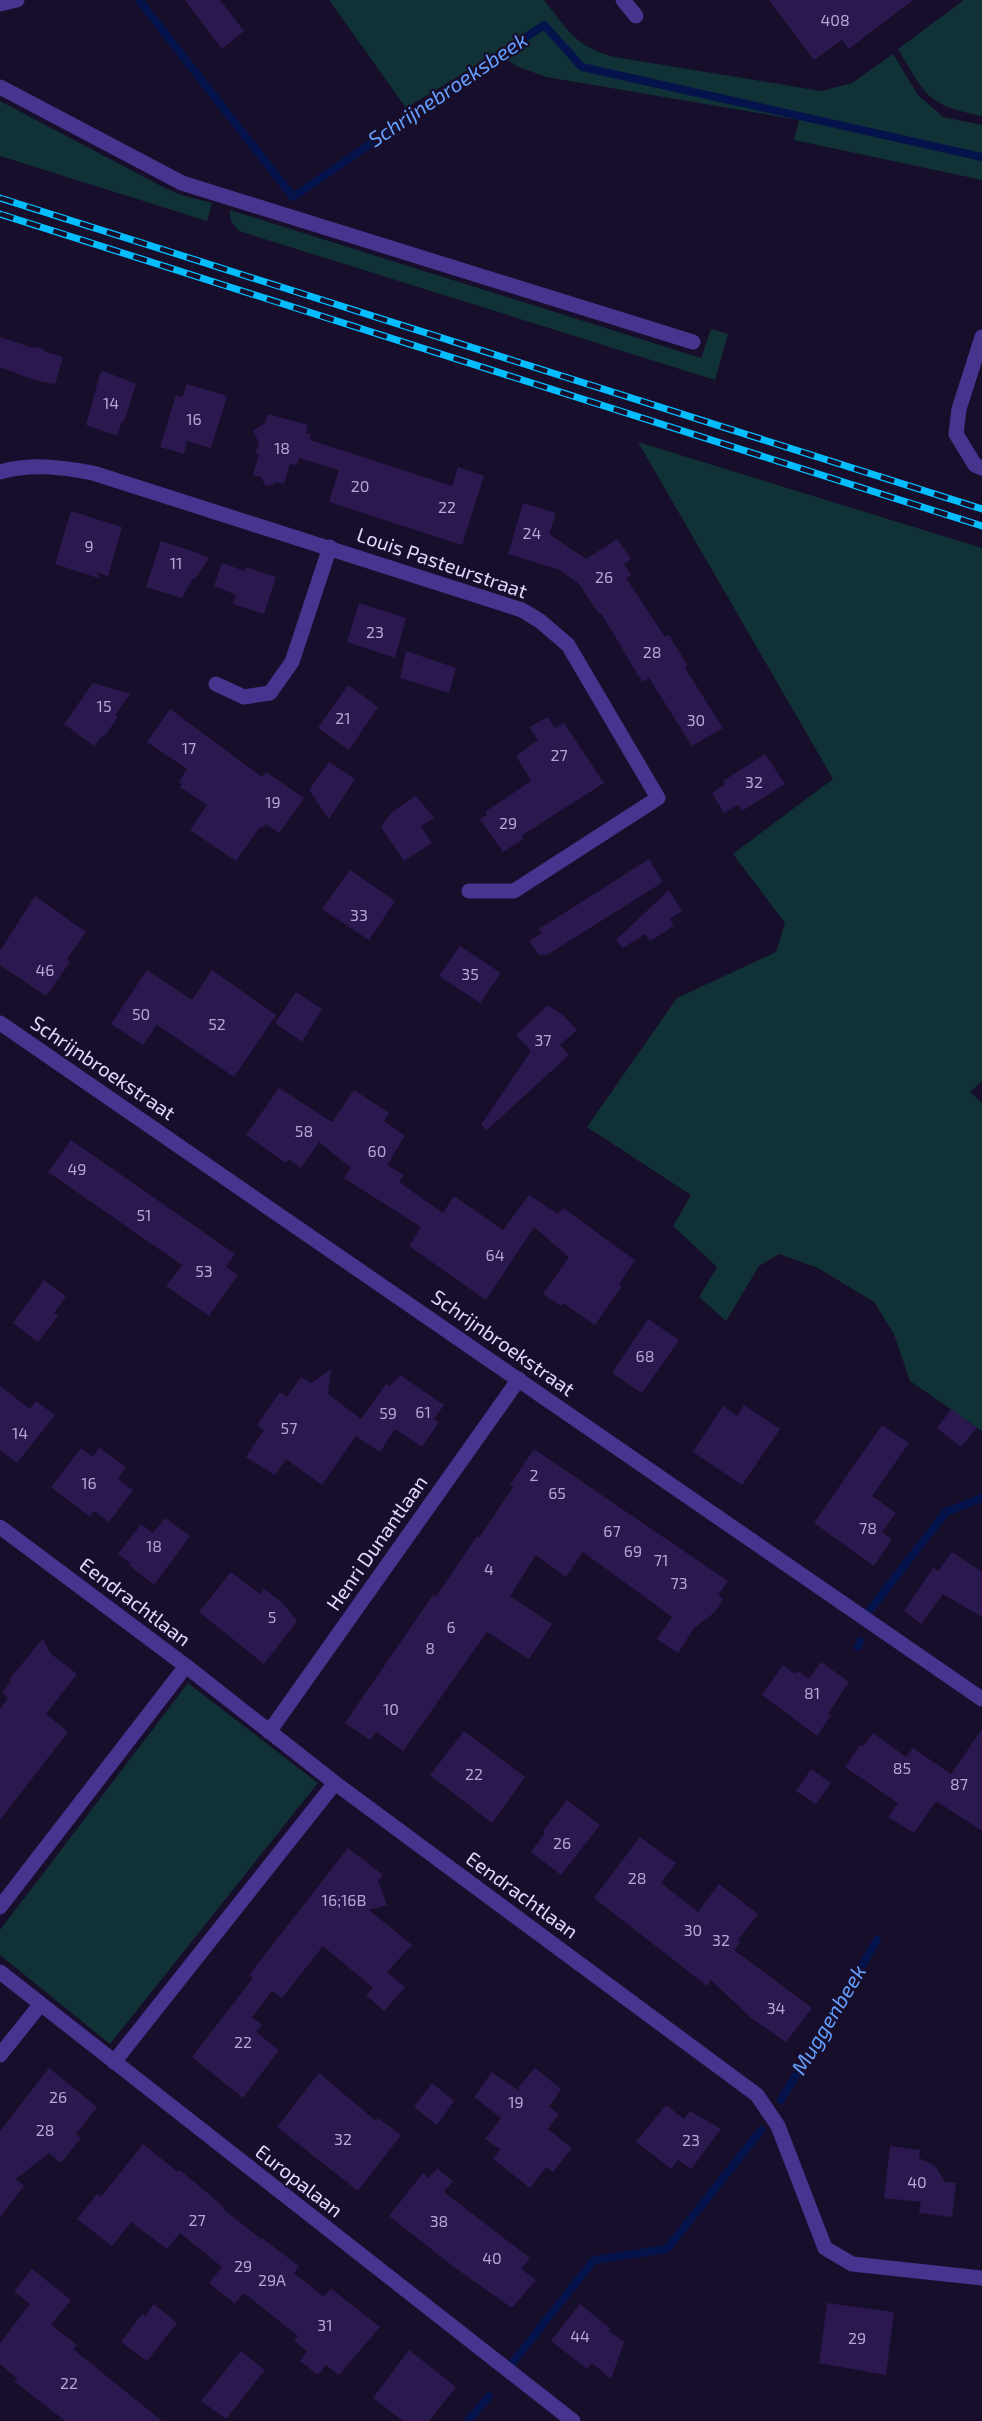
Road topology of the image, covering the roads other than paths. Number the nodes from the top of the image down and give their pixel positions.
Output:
1 (17, 0) edge
2 (623, 0) edge
3 (0, 4) edge
4 (636, 16) dead end
5 (0, 87) edge
6 (982, 337) edge
7 (693, 342) dead end
8 (982, 468) edge
9 (0, 472) edge
10 (330, 547) junction
11 (216, 684) dead end
12 (469, 891) dead end
13 (0, 1023) edge
14 (519, 1379) junction
15 (0, 1527) edge
16 (186, 1666) junction
17 (982, 1699) edge
18 (269, 1732) junction
19 (335, 1784) junction
20 (0, 1907) edge
21 (0, 1972) edge
22 (40, 2005) junction
23 (0, 2055) edge
24 (114, 2062) junction
25 (982, 2278) edge
26 (573, 2421) edge

1 - 3 street
2 - 4 street
5 - 7 street
6 - 8 street
9 - 10 street, Louis Pasteurstraat
10 - 11 street, Louis Pasteurstraat
10 - 12 street, Louis Pasteurstraat
13 - 14 street, Schrijnbroekstraat
14 - 17 street, Schrijnbroekstraat
14 - 18 street, Henri Dunantlaan
15 - 16 street, Eendrachtlaan
16 - 18 street, Eendrachtlaan
16 - 20 street
18 - 19 street, Eendrachtlaan
19 - 24 street
19 - 25 street, Eendrachtlaan
21 - 22 street, Europalaan
22 - 23 street
22 - 24 street, Europalaan
24 - 26 street, Europalaan

